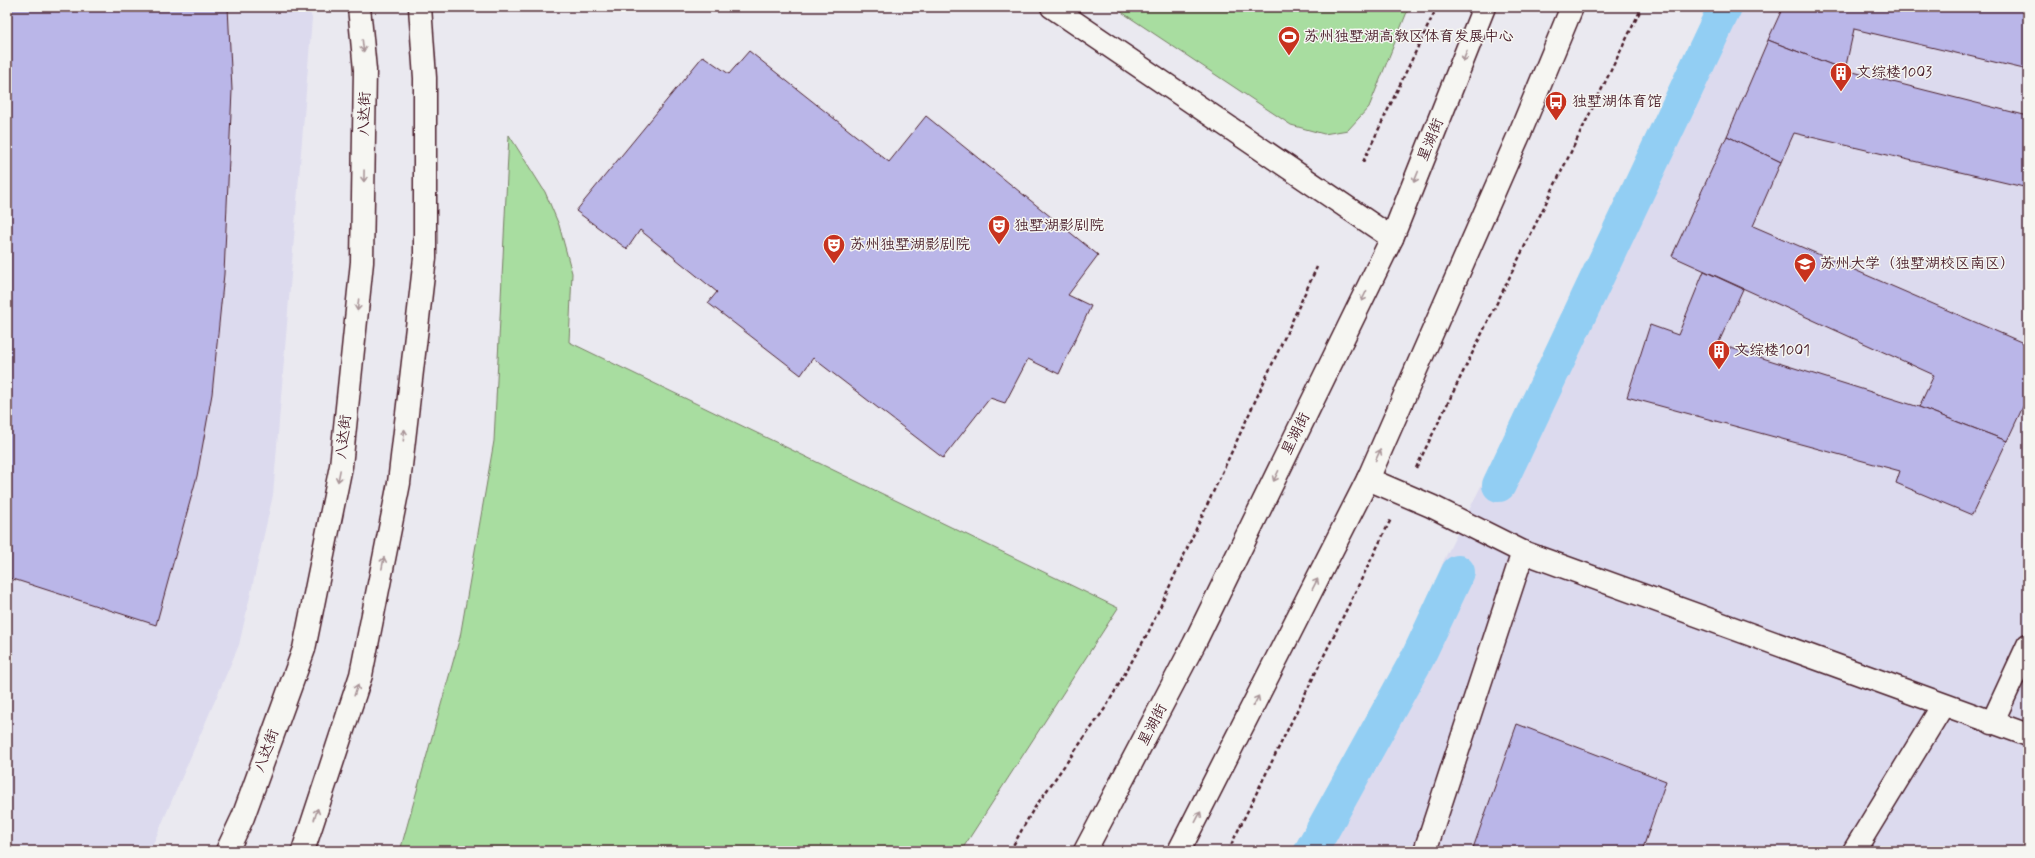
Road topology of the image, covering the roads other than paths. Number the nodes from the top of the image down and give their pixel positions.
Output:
1 (359, 7) edge
2 (420, 7) edge
3 (1052, 7) edge
4 (1484, 7) edge
5 (1572, 7) edge
6 (1392, 238) junction
7 (1368, 479) junction
8 (1522, 552) junction
9 (2028, 645) edge
10 (1944, 705) junction
11 (1992, 723) junction
12 (2028, 735) edge
13 (228, 851) edge
14 (303, 851) edge
15 (1086, 851) edge
16 (1179, 851) edge
17 (1426, 851) edge
18 (1854, 851) edge

1 -> 13 street, 八达街
14 -> 2 street
3 - 6 street
4 -> 6 street, 星湖街
7 -> 5 street
6 -> 15 street, 星湖街
7 - 8 street
16 -> 7 street
8 - 10 street
8 - 17 street
9 - 11 street
10 - 11 street
10 - 18 street
11 - 12 street

